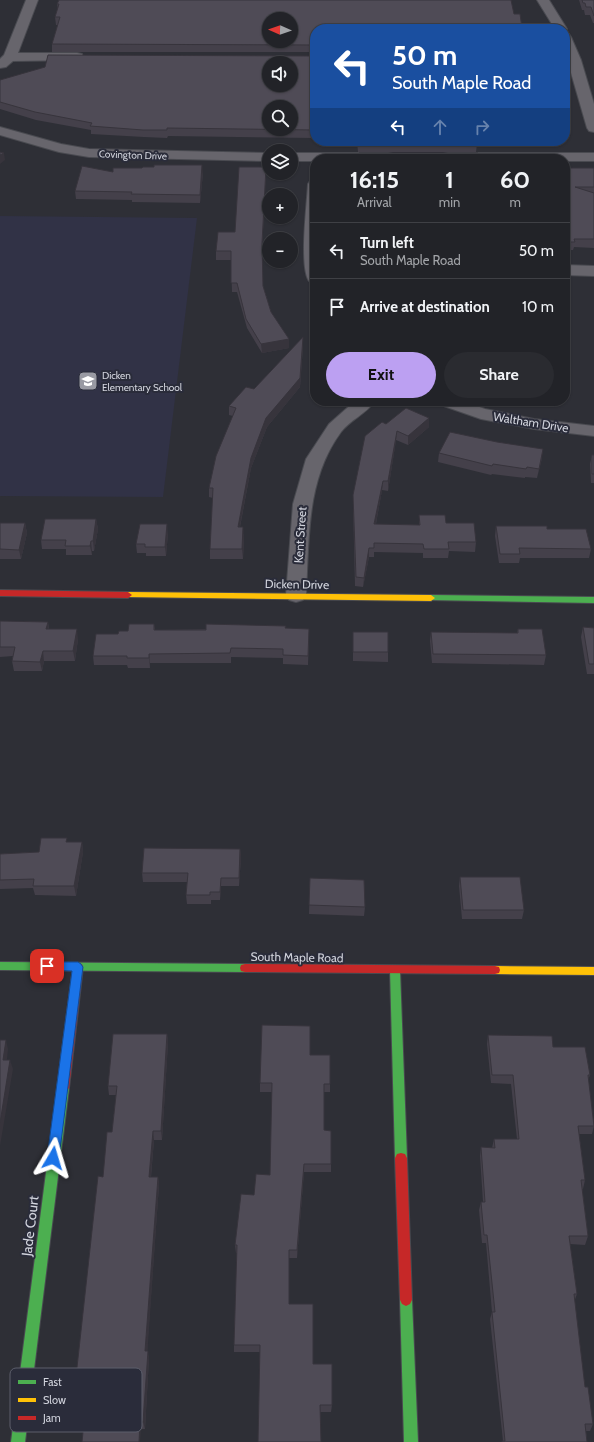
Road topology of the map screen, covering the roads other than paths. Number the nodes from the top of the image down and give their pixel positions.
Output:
1 (32, 0) edge
2 (543, 0) edge
3 (558, 24) edge
4 (570, 47) edge
5 (88, 57) edge
6 (576, 60) edge
7 (5, 61) edge
8 (594, 128) edge
9 (0, 131) edge
10 (262, 157) edge
11 (298, 157) edge
12 (570, 157) edge
13 (594, 157) edge
14 (310, 158) edge
15 (570, 270) edge
16 (594, 271) edge
17 (360, 406) edge
18 (460, 406) edge
19 (594, 431) edge
20 (0, 593) edge
21 (296, 595) junction
22 (594, 600) edge
23 (0, 966) edge
24 (78, 967) junction
25 (394, 970) junction
26 (594, 971) edge
27 (27, 1368) edge
28 (19, 1432) edge
29 (18, 1442) edge
30 (411, 1442) edge

1 - 7 street
2 - 3 street
4 - 6 street
5 - 7 street
6 - 8 street
9 - 10 street, Covington Drive
11 - 14 street
12 - 13 street
15 - 16 street
17 - 21 street, Kent Street
18 - 19 street, Waltham Drive
20 - 21 street, Dicken Drive
21 - 22 street, Dicken Drive
23 - 24 street, South Maple Road
24 - 25 street, South Maple Road
24 - 27 street, Jade Court
25 - 26 street, South Maple Road
25 - 30 street
28 - 29 street, Jade Court

